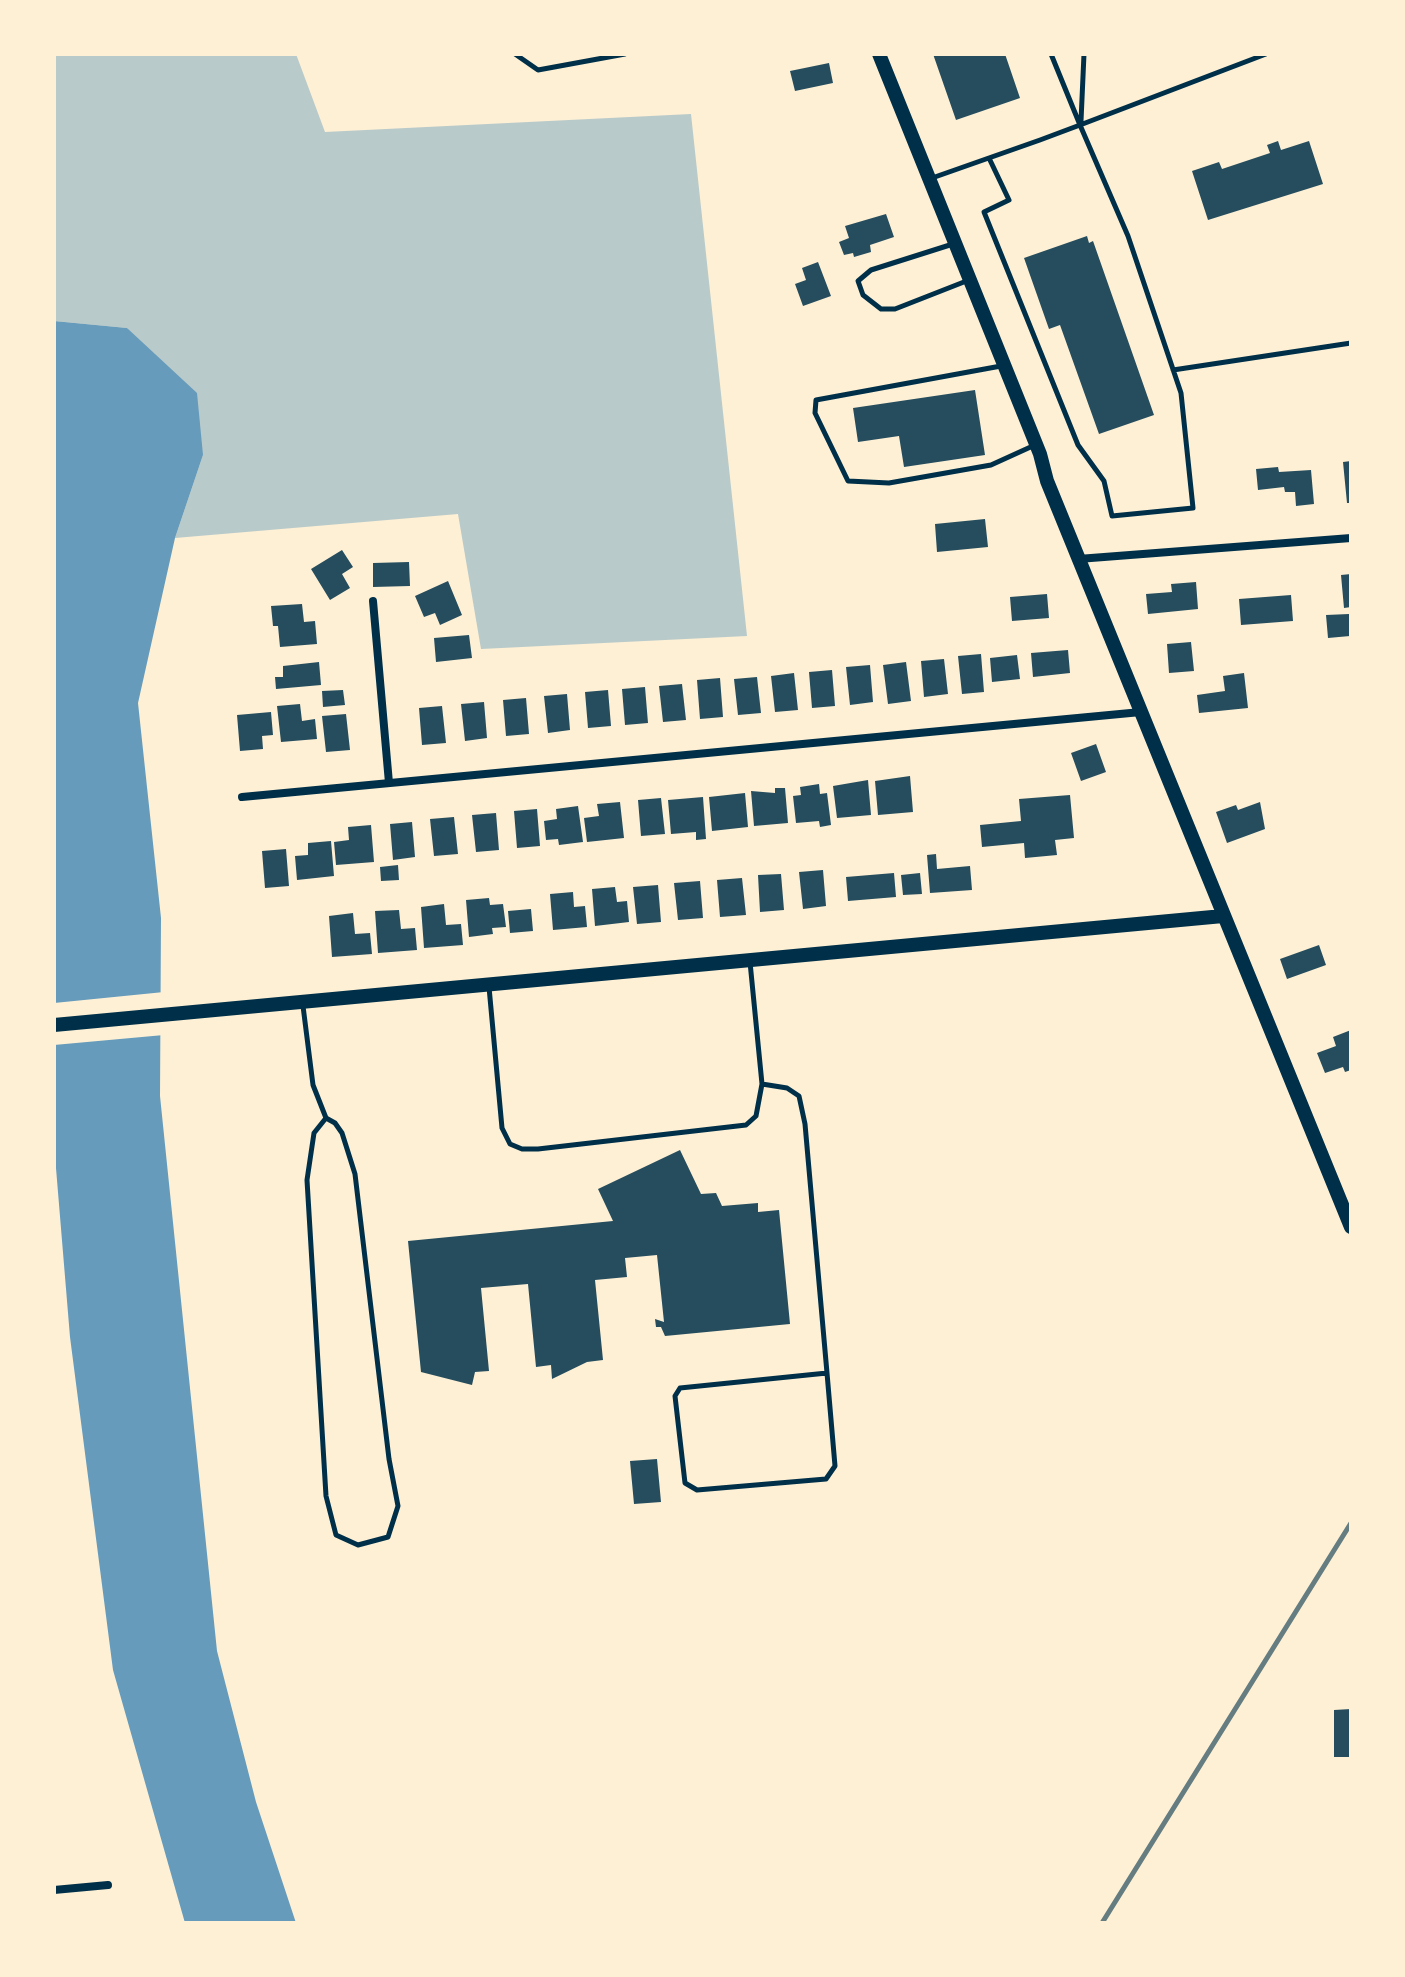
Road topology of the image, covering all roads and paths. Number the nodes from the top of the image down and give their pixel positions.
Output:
1 (515, 54) edge
2 (625, 54) edge
3 (879, 54) edge
4 (1051, 54) edge
5 (1084, 54) edge
6 (1266, 54) edge
7 (1080, 125) junction
8 (989, 158) junction
9 (929, 179) junction
10 (955, 243) junction
11 (970, 280) junction
12 (1351, 343) edge
13 (1004, 365) junction
14 (1173, 370) junction
15 (1036, 445) junction
16 (1351, 538) edge
17 (1078, 559) junction
18 (373, 601) dead end
19 (1141, 712) junction
20 (389, 783) junction
21 (242, 797) dead end
22 (1223, 916) junction
23 (750, 958) junction
24 (488, 982) junction
25 (302, 1001) junction
26 (54, 1025) edge
27 (762, 1084) junction
28 (326, 1118) junction
29 (1351, 1227) edge
30 (827, 1373) junction
31 (108, 1885) dead end
32 (54, 1890) edge

1 - 2 lane
3 - 9 street
4 - 7 lane
5 - 7 lane
6 - 7 lane
7 - 8 lane
7 - 14 lane
8 - 9 lane
8 - 14 lane
9 - 10 street
10 - 11 street
10 - 11 lane
11 - 13 street
12 - 14 lane
13 - 15 street
13 - 15 lane
15 - 17 street
16 - 17 street
17 - 19 street
18 - 20 street
19 - 20 street
19 - 22 street
20 - 21 street
22 - 23 street
22 - 29 street
23 - 24 street
23 - 27 lane
24 - 25 street
24 - 27 lane
25 - 26 street
25 - 28 lane
27 - 30 lane
28 - 28 lane
30 - 30 lane
31 - 32 street

